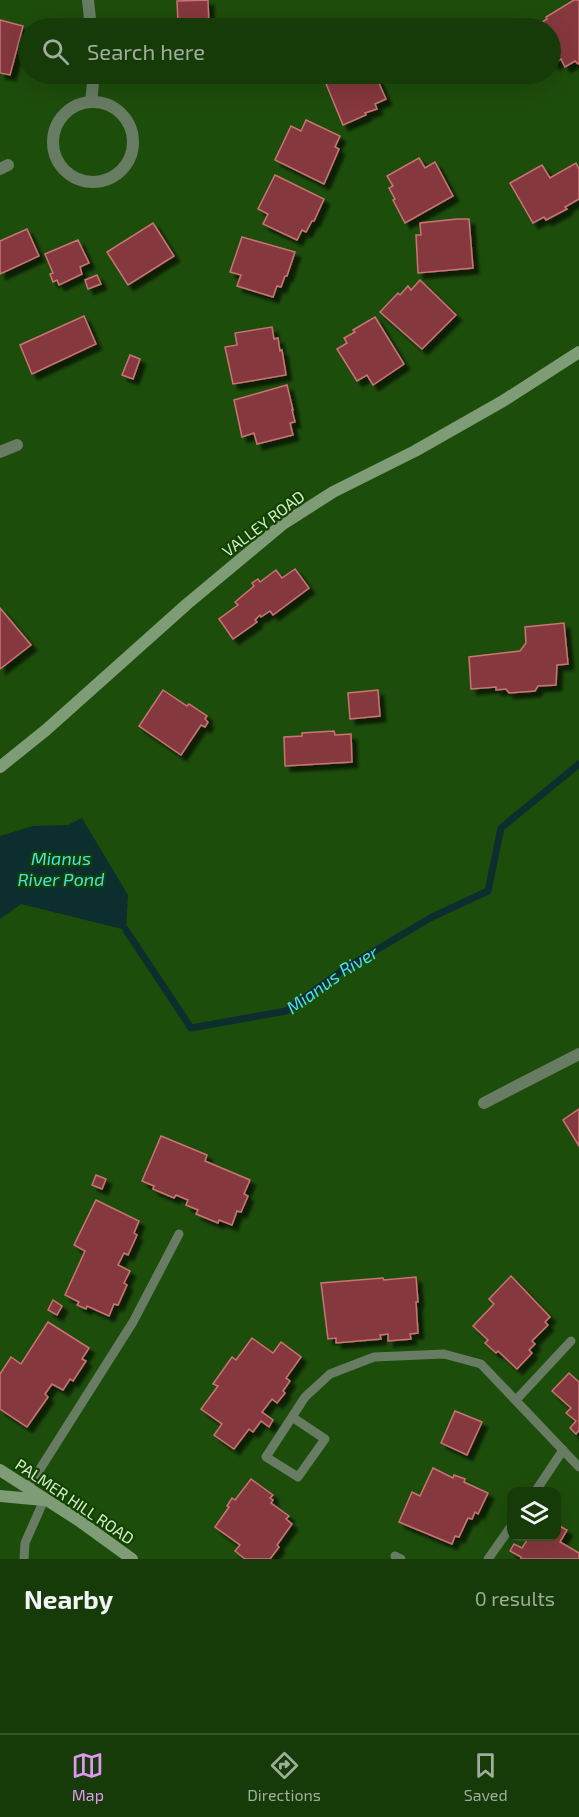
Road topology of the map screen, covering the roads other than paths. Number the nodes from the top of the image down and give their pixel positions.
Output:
1 (88, 0) edge
2 (90, 18) edge
3 (93, 84) edge
4 (91, 102) junction
5 (579, 352) edge
6 (17, 445) dead end
7 (0, 452) edge
8 (0, 767) edge
9 (579, 1054) edge
10 (484, 1103) dead end
11 (179, 1234) dead end
12 (571, 1341) dead end
13 (516, 1400) junction
14 (292, 1417) junction
15 (563, 1450) junction
16 (579, 1467) edge
17 (0, 1470) edge
18 (538, 1487) edge
19 (28, 1488) junction
20 (0, 1496) edge
21 (44, 1500) junction
22 (507, 1532) edge
23 (24, 1559) edge
24 (132, 1559) edge
25 (488, 1559) edge

1 - 2 street
3 - 4 street
4 - 4 street
5 - 8 street, VALLEY ROAD
6 - 7 street
9 - 10 street
11 - 19 lane
12 - 13 lane
13 - 14 lane
13 - 15 lane
14 - 14 lane
15 - 16 lane
15 - 18 lane
17 - 19 street, PALMER HILL ROAD
19 - 21 street, PALMER HILL ROAD
20 - 21 street
21 - 23 lane
21 - 24 street, PALMER HILL ROAD
22 - 25 lane

